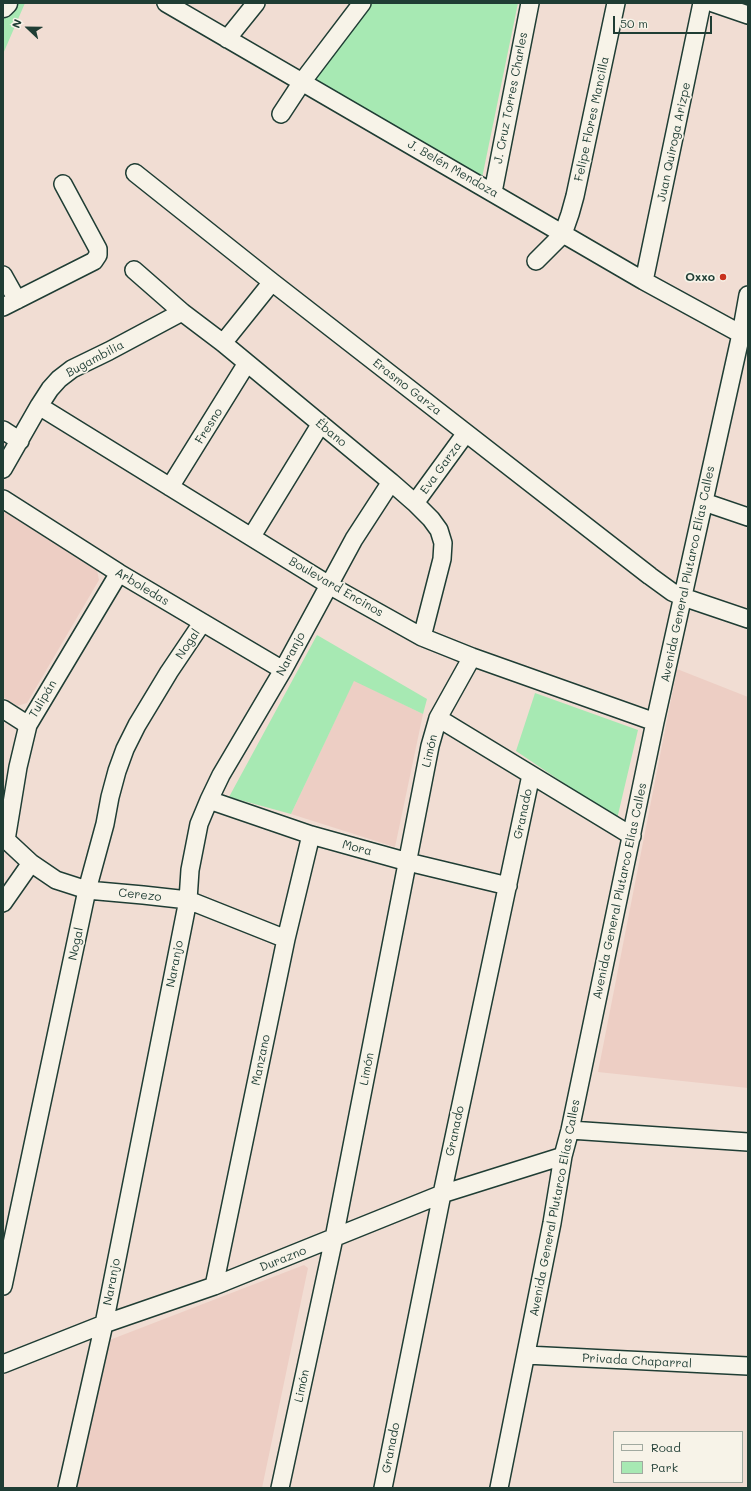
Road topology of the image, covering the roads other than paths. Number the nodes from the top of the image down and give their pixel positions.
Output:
1 (6, 3) edge
2 (166, 3) edge
3 (256, 3) edge
4 (362, 3) edge
5 (530, 3) edge
6 (616, 3) edge
7 (702, 3) edge
8 (713, 3) edge
9 (3, 6) edge
10 (748, 15) edge
11 (227, 39) junction
12 (302, 82) junction
13 (281, 114) dead end
14 (135, 173) dead end
15 (63, 184) dead end
16 (493, 192) junction
17 (563, 234) junction
18 (536, 260) dead end
19 (134, 270) dead end
20 (3, 275) edge
21 (644, 281) junction
22 (272, 282) junction
23 (748, 295) edge
24 (10, 304) edge
25 (182, 312) junction
26 (741, 334) junction
27 (223, 343) junction
28 (247, 363) junction
29 (39, 406) junction
30 (320, 425) junction
31 (3, 430) edge
32 (466, 433) junction
33 (20, 441) junction
34 (3, 469) edge
35 (391, 482) junction
36 (170, 487) junction
37 (3, 499) edge
38 (704, 502) junction
39 (415, 503) junction
40 (748, 518) edge
41 (252, 536) junction
42 (119, 573) junction
43 (328, 585) junction
44 (683, 597) junction
45 (748, 620) edge
46 (202, 623) junction
47 (422, 637) junction
48 (472, 657) junction
49 (283, 670) junction
50 (3, 709) edge
51 (438, 718) junction
52 (655, 722) junction
53 (28, 725) junction
54 (532, 775) junction
55 (208, 800) junction
56 (311, 836) junction
57 (632, 836) junction
58 (5, 839) edge
59 (408, 862) junction
60 (31, 863) junction
61 (508, 886) junction
62 (87, 890) junction
63 (188, 900) junction
64 (3, 903) edge
65 (286, 939) junction
66 (570, 1130) junction
67 (748, 1142) edge
68 (563, 1156) junction
69 (442, 1194) junction
70 (334, 1238) junction
71 (3, 1286) edge
72 (214, 1286) junction
73 (104, 1324) junction
74 (526, 1356) junction
75 (3, 1364) edge
76 (748, 1366) edge
77 (67, 1488) edge
78 (280, 1488) edge
79 (383, 1488) edge
80 (499, 1488) edge

1 - 9 highway
2 - 11 street, J. Belén Mendoza
3 - 11 street
4 - 12 street
5 - 16 street, J. Cruz Torres Charles
6 - 17 street, Felipe Flores Mancilla
7 - 21 street, Juan Quiroga Arizpe
8 - 10 street
11 - 12 street, J. Belén Mendoza
12 - 13 street
12 - 16 street, J. Belén Mendoza
14 - 22 street, Erasmo Garza
15 - 24 street
16 - 17 street, J. Belén Mendoza
17 - 18 street
17 - 21 street, J. Belén Mendoza
19 - 25 street, Ébano
20 - 24 street
21 - 26 street, J. Belén Mendoza
22 - 27 street
22 - 32 street, Erasmo Garza
23 - 26 street, Avenida General Plutarco Elías Calles
25 - 27 street, Ébano
25 - 29 street, Bugambilia
26 - 38 street, Avenida General Plutarco Elías Calles
27 - 28 street, Ébano
28 - 30 street, Ébano
28 - 36 street, Fresno
29 - 33 street, Bugambilia
29 - 36 street, Boulevard Encinos
30 - 35 street, Ébano
30 - 41 street
31 - 33 street
32 - 39 street, Eva Garza
32 - 44 street, Erasmo Garza
33 - 34 street, Bugambilia
35 - 39 street, Ébano
35 - 43 street, Naranjo
36 - 41 street, Boulevard Encinos
37 - 42 street, Arboledas
38 - 40 street
38 - 44 street, Avenida General Plutarco Elías Calles
39 - 47 street, Ébano
41 - 43 street, Boulevard Encinos
42 - 46 street, Arboledas
42 - 53 street, Tulipán
43 - 47 street, Boulevard Encinos
43 - 49 street, Naranjo
44 - 45 street, Erasmo Garza
44 - 52 street, Avenida General Plutarco Elías Calles
46 - 49 street, Arboledas
46 - 62 street, Nogal
47 - 48 street, Boulevard Encinos
48 - 51 street, Limón
48 - 52 street, Boulevard Encinos
49 - 55 street, Naranjo
50 - 53 street
51 - 54 street
51 - 59 street, Limón
52 - 57 street, Avenida General Plutarco Elías Calles
53 - 58 street, Tulipán
54 - 57 street
54 - 61 street, Granado
55 - 56 street, Mora
55 - 63 street, Naranjo
56 - 59 street, Mora
56 - 65 street, Manzano
57 - 66 street, Avenida General Plutarco Elías Calles
58 - 60 street, Cerezo
59 - 61 street, Mora
59 - 70 street, Limón
60 - 62 street, Cerezo
60 - 64 street
61 - 69 street, Granado
62 - 63 street, Cerezo
62 - 71 street, Nogal
63 - 65 street, Cerezo
63 - 73 street, Naranjo
65 - 72 street, Manzano
66 - 67 street
66 - 68 street, Avenida General Plutarco Elías Calles
68 - 69 street, Durazno
68 - 74 street, Avenida General Plutarco Elías Calles
69 - 70 street, Durazno
69 - 79 street, Granado
70 - 72 street, Durazno
70 - 78 street, Limón
72 - 73 street, Durazno
73 - 75 street, Durazno
73 - 77 street, Naranjo
74 - 76 street, Privada Chaparral
74 - 80 street, Avenida General Plutarco Elías Calles

